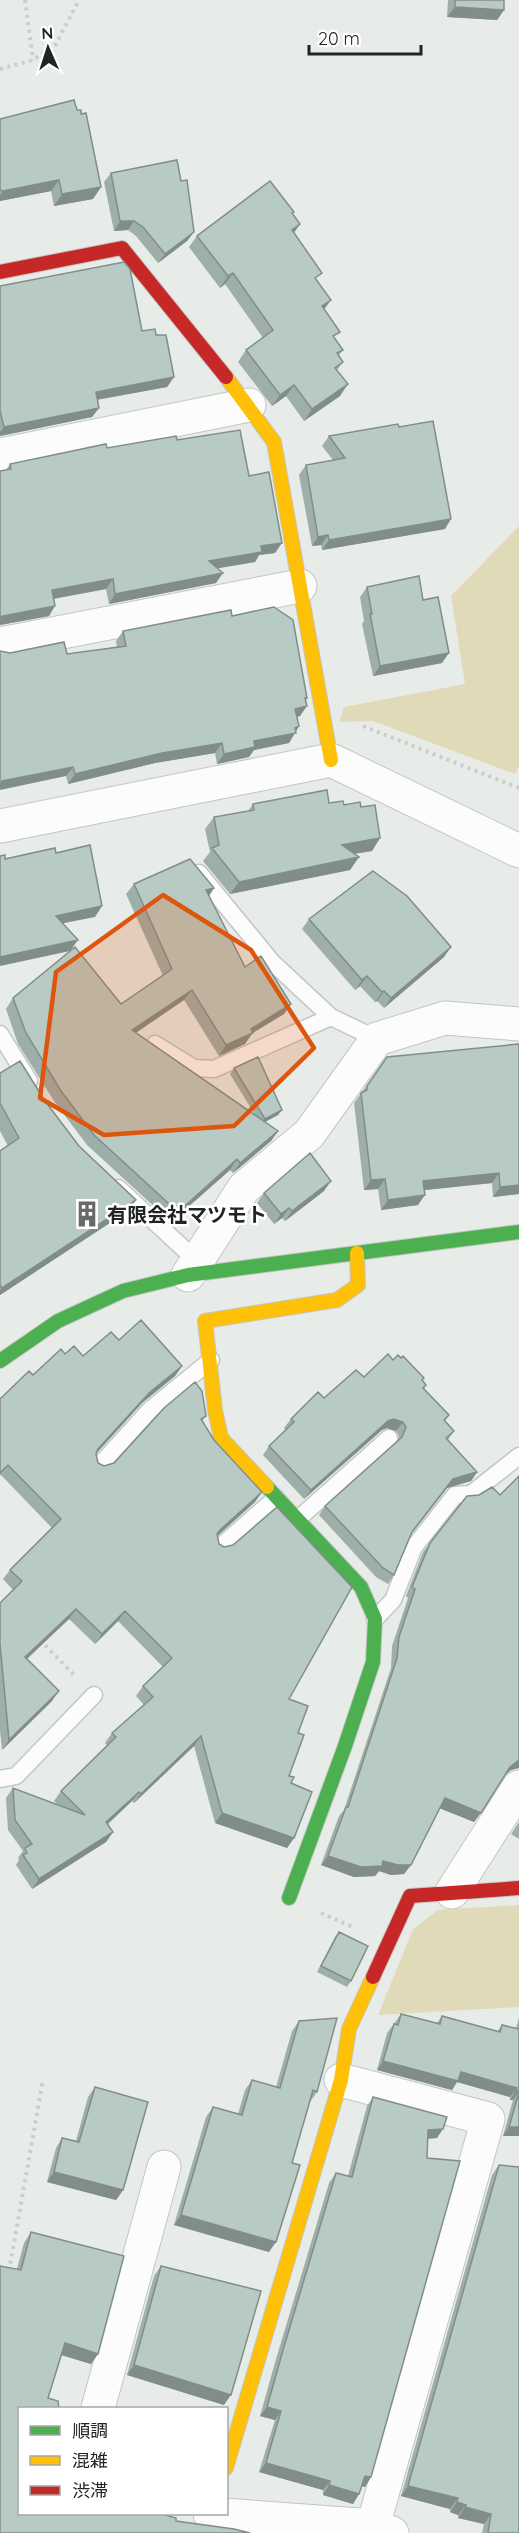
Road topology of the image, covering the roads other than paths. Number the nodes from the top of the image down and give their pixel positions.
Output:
1 (0, 272) edge
2 (249, 405) junction
3 (0, 455) edge
4 (300, 586) junction
5 (0, 644) edge
6 (331, 760) junction
7 (0, 826) edge
8 (519, 850) edge
9 (189, 860) edge
10 (332, 1017) junction
11 (519, 1023) edge
12 (0, 1034) edge
13 (377, 1039) junction
14 (155, 1044) edge
15 (39, 1098) edge
16 (104, 1175) edge
17 (519, 1232) edge
18 (357, 1253) junction
19 (192, 1268) junction
20 (212, 1359) junction
21 (0, 1361) edge
22 (389, 1438) edge
23 (519, 1456) edge
24 (99, 1466) edge
25 (276, 1498) junction
26 (298, 1519) junction
27 (220, 1547) edge
28 (375, 1619) junction
29 (94, 1695) road end
30 (0, 1779) edge
31 (519, 1787) edge
32 (519, 1888) edge
33 (452, 1892) junction
34 (289, 1898) road end
35 (341, 2080) junction
36 (164, 2167) dead end
37 (99, 2407) edge
38 (228, 2461) edge
39 (223, 2515) edge
40 (383, 2530) edge

1 - 2 street
2 - 3 street
2 - 4 street
4 - 5 street
4 - 6 street
6 - 7 street
6 - 8 street
9 - 10 lane
10 - 13 lane
10 - 14 lane
11 - 13 street
12 - 15 lane
13 - 19 street
16 - 19 lane
17 - 18 street
18 - 19 street
18 - 20 street
19 - 21 street
20 - 24 lane
20 - 25 street
22 - 26 lane
23 - 28 lane
25 - 26 street
25 - 27 lane
26 - 28 street
28 - 34 street
29 - 30 lane
31 - 33 street
32 - 33 street
33 - 35 street
35 - 38 street
35 - 40 street
36 - 37 street
39 - 40 street

